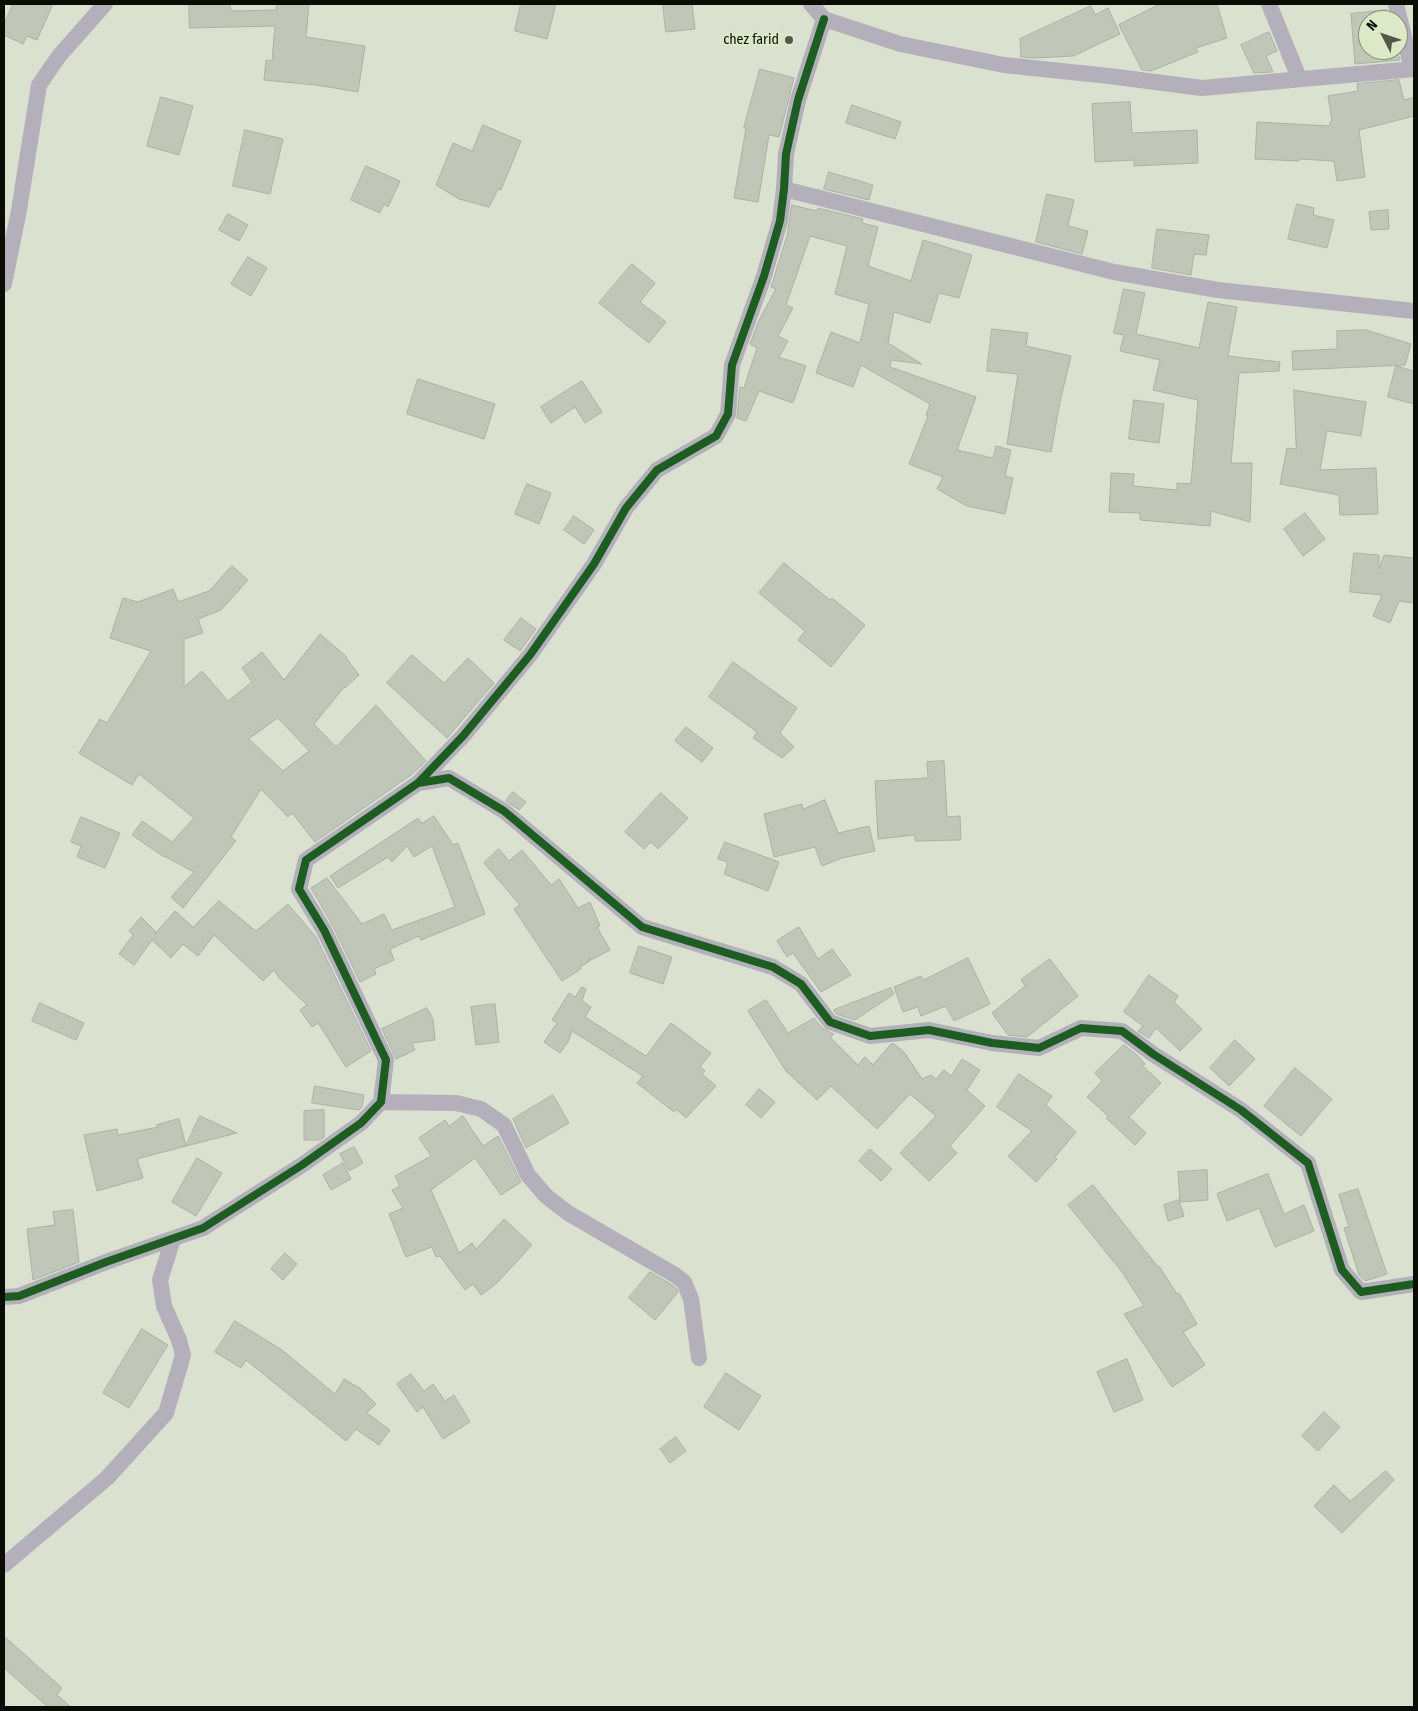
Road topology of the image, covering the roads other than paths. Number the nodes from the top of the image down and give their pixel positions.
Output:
1 (105, 4) edge
2 (811, 4) edge
3 (1269, 4) edge
4 (1396, 4) edge
5 (824, 19) junction
6 (1413, 69) edge
7 (1299, 78) junction
8 (784, 189) junction
9 (4, 284) edge
10 (1414, 311) edge
11 (418, 783) junction
12 (381, 1102) junction
13 (174, 1239) junction
14 (1414, 1284) edge
15 (4, 1297) edge
16 (699, 1358) dead end
17 (4, 1565) edge

1 - 9 street
2 - 5 street
3 - 7 street
4 - 6 street
5 - 7 street
5 - 8 street
6 - 7 street
8 - 10 street
8 - 11 street
11 - 12 street
11 - 14 street
12 - 13 street
12 - 16 street
13 - 15 street
13 - 17 street

